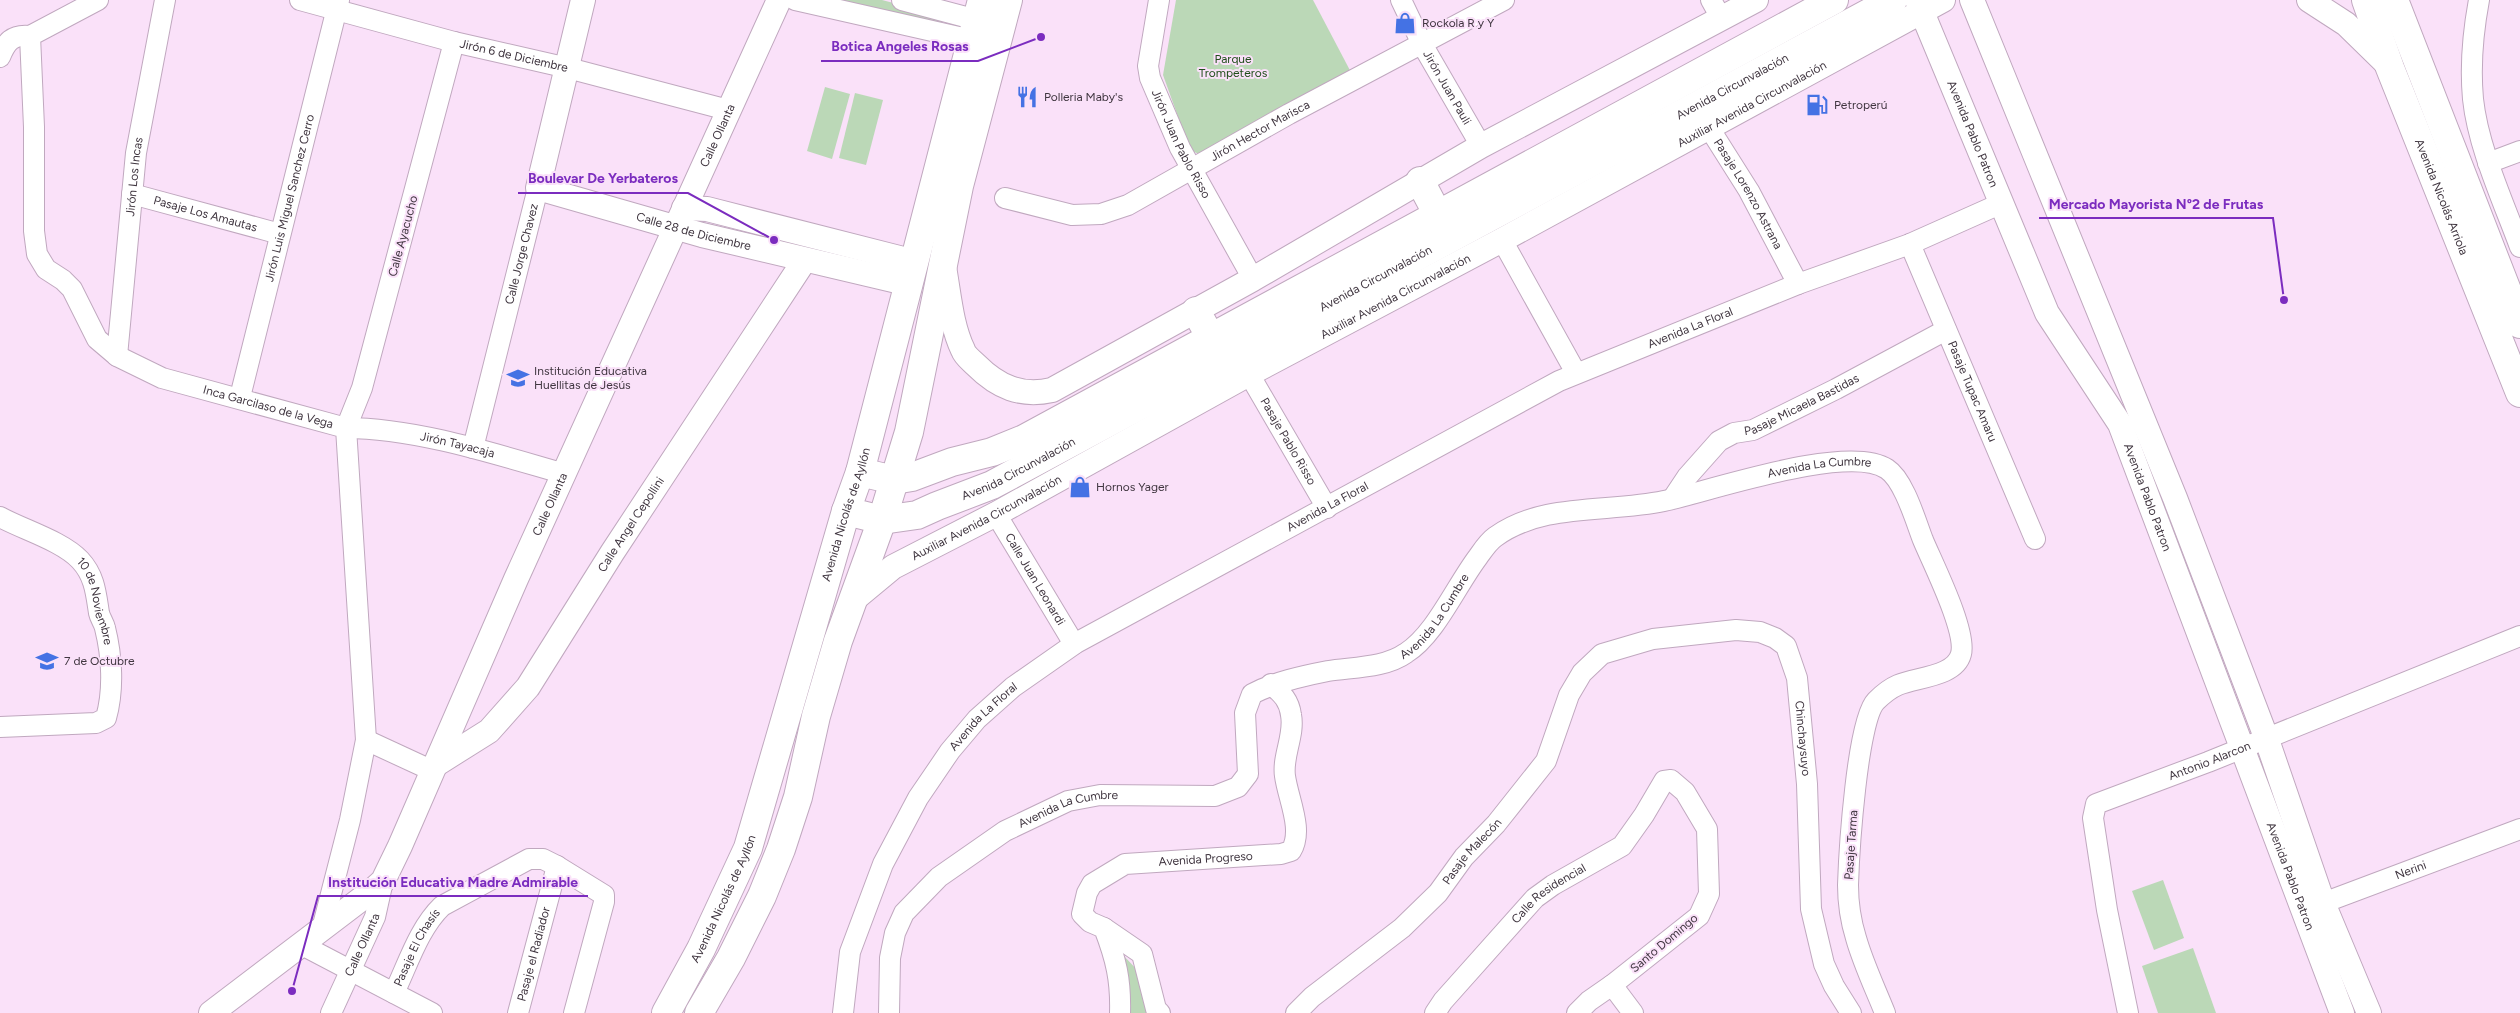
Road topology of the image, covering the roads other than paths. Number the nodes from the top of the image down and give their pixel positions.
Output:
1 (98, 0) edge
2 (165, 0) edge
3 (300, 0) edge
4 (583, 0) edge
5 (779, 0) edge
6 (796, 0) edge
7 (902, 0) edge
8 (1008, 0) edge
9 (1159, 0) edge
10 (1401, 0) edge
11 (1504, 0) edge
12 (1756, 0) edge
13 (1834, 0) edge
14 (1893, 0) edge
15 (1943, 0) edge
16 (1972, 0) edge
17 (2309, 0) edge
18 (2366, 0) edge
19 (2394, 0) edge
20 (2413, 0) edge
21 (2479, 0) edge
22 (1919, 5) edge
23 (338, 6) edge
24 (1716, 9) edge
25 (977, 20) edge
26 (30, 36) junction
27 (454, 42) junction
28 (1422, 44) junction
29 (2412, 45) junction
30 (0, 57) edge
31 (568, 68) junction
32 (2390, 68) junction
33 (728, 110) junction
34 (1702, 117) junction
35 (1481, 146) junction
36 (2520, 151) edge
37 (2488, 163) junction
38 (1191, 168) junction
39 (1420, 181) junction
40 (538, 188) junction
41 (132, 194) junction
42 (1005, 198) dead end
43 (2002, 203) junction
44 (1438, 215) junction
45 (680, 218) junction
46 (280, 234) junction
47 (1502, 240) junction
48 (1910, 244) junction
49 (2520, 247) edge
50 (943, 260) junction
51 (804, 261) junction
52 (913, 273) junction
53 (1253, 279) junction
54 (1798, 284) junction
55 (1196, 311) junction
56 (2520, 324) edge
57 (1946, 330) junction
58 (1211, 338) junction
59 (117, 356) junction
60 (1576, 373) junction
61 (1249, 374) junction
62 (2520, 393) edge
63 (240, 397) junction
64 (346, 428) junction
65 (473, 448) junction
66 (860, 472) junction
67 (565, 474) junction
68 (894, 480) junction
69 (1673, 498) junction
70 (1327, 508) junction
71 (846, 511) junction
72 (996, 514) junction
73 (0, 517) edge
74 (882, 520) junction
75 (2035, 540) dead end
76 (852, 601) junction
77 (2520, 636) edge
78 (1074, 644) junction
79 (1602, 654) joint
80 (1271, 684) junction
81 (1896, 686) joint
82 (0, 727) edge
83 (2266, 737) junction
84 (366, 740) junction
85 (2242, 748) junction
86 (434, 768) junction
87 (1664, 781) joint
88 (2520, 829) edge
89 (558, 866) junction
90 (383, 881) junction
91 (2313, 909) junction
92 (1104, 928) junction
93 (322, 929) junction
94 (302, 945) junction
95 (350, 970) junction
96 (1612, 985) junction
97 (394, 993) junction
98 (212, 1013) edge
99 (331, 1013) edge
100 (432, 1013) edge
101 (518, 1013) edge
102 (574, 1013) edge
103 (666, 1013) edge
104 (699, 1013) edge
105 (843, 1013) edge
106 (889, 1013) edge
107 (1120, 1013) edge
108 (1160, 1013) edge
109 (1296, 1013) edge
110 (1435, 1013) edge
111 (1577, 1013) edge
112 (1633, 1013) edge
113 (1851, 1013) edge
114 (1885, 1013) edge
115 (2128, 1013) edge
116 (2342, 1013) edge
117 (2369, 1013) edge

1 - 26 street
2 - 41 street, Jirón Los Incas
3 - 23 street, Jirón 6 de Diciembre
4 - 31 street, Calle Jorge Chavez
5 - 33 street, Calle Ollanta
6 - 25 street
7 - 25 street
8 - 50 main road
9 - 38 street, Jirón Juan Pablo Risso
10 - 28 street, Jirón Juan Pauli
11 - 28 street, Jirón Hector Marisca
12 - 24 street
13 - 44 main road, Avenida Circunvalación
14 - 34 main road, Avenida Circunvalación
15 - 22 street, Auxiliar Avenida Circunvalación
16 - 83 street, Avenida Pablo Patron
17 - 32 street
18 - 32 main road, Avenida Nicolás Arriola
19 - 29 main road, Avenida Nicolás Arriola
20 - 29 main road
21 - 37 street
22 - 34 street, Auxiliar Avenida Circunvalación
22 - 43 street, Avenida Pablo Patron
23 - 27 street, Jirón 6 de Diciembre
23 - 46 street, Jirón Luis Miguel Sanchez Cerro
24 - 35 street
25 - 52 main road, Avenida Nicolás de Ayllón
26 - 30 street
26 - 59 street, Inca Garcilaso de la Vega
27 - 31 street, Jirón 6 de Diciembre
27 - 64 street, Calle Ayacucho
28 - 35 street, Jirón Juan Pauli
28 - 38 street, Jirón Hector Marisca
29 - 56 main road, Avenida Nicolás Arriola
31 - 33 street, Jirón 6 de Diciembre
31 - 40 street, Calle Jorge Chavez
32 - 62 main road, Avenida Nicolás Arriola
33 - 45 street, Calle Ollanta
34 - 47 street, Auxiliar Avenida Circunvalación
34 - 54 street, Pasaje Lorenzo Astrana
34 - 74 main road, Avenida Circunvalación
35 - 39 street
36 - 37 street
37 - 49 street
38 - 42 street, Jirón Hector Marisca
38 - 53 street, Jirón Juan Pablo Risso
39 - 44 main road
39 - 53 street
40 - 45 street, Calle 28 de Diciembre
40 - 65 street, Calle Jorge Chavez
41 - 46 street, Pasaje Los Amautas
41 - 59 street, Jirón Los Incas
43 - 48 street, Avenida La Floral
43 - 85 street, Avenida Pablo Patron
44 - 58 main road, Avenida Circunvalación
45 - 51 street, Calle 28 de Diciembre
45 - 52 street, Calle 28 de Diciembre
45 - 67 street, Calle Ollanta
46 - 63 street, Jirón Luis Miguel Sanchez Cerro
47 - 60 street
47 - 61 street, Auxiliar Avenida Circunvalación
48 - 54 street, Avenida La Floral
48 - 57 street, Pasaje Tupac Amaru
50 - 55 street
50 - 68 main road
51 - 52 street, Calle 28 de Diciembre
51 - 86 street, Calle Angel Cepollini
52 - 66 main road, Avenida Nicolás de Ayllón
53 - 55 street
54 - 60 street, Avenida La Floral
55 - 58 main road
57 - 69 street, Pasaje Micaela Bastidas
57 - 75 street, Pasaje Tupac Amaru
58 - 68 main road, Avenida Circunvalación
59 - 63 street, Inca Garcilaso de la Vega
60 - 70 street, Avenida La Floral
61 - 70 street, Pasaje Pablo Risso
61 - 72 street, Auxiliar Avenida Circunvalación
63 - 64 street, Inca Garcilaso de la Vega
64 - 65 street, Jirón Tayacaja
64 - 84 street, Inca Garcilaso de la Vega
65 - 67 street, Jirón Tayacaja
66 - 68 main road, Avenida Circunvalación
66 - 71 main road, Avenida Nicolás de Ayllón
67 - 86 street, Calle Ollanta
68 - 74 main road
69 - 80 street, Avenida La Cumbre
69 - 81 street, Avenida La Cumbre
70 - 78 street, Avenida La Floral
71 - 74 main road, Avenida Circunvalación
71 - 103 main road, Avenida Nicolás de Ayllón
72 - 76 street, Auxiliar Avenida Circunvalación
72 - 78 street, Calle Juan Leonardi
73 - 82 street, 10 de Noviembre
74 - 76 main road
76 - 104 main road
77 - 83 street, Antonio Alarcon
78 - 105 street, Avenida La Floral
79 - 109 street, Pasaje Malecón
79 - 113 street, Chinchaysuyo
80 - 92 street, Avenida Progreso
80 - 106 street, Avenida La Cumbre
81 - 114 street, Pasaje Tarma
83 - 85 street, Antonio Alarcon
83 - 91 street, Avenida Pablo Patron
84 - 86 street
84 - 93 street, Inca Garcilaso de la Vega
85 - 91 street, Avenida Pablo Patron
85 - 115 street, Antonio Alarcon
86 - 90 street, Calle Ollanta
87 - 96 street, Santo Domingo
87 - 110 street, Calle Residencial
88 - 91 street, Nerini
89 - 97 street, Pasaje El Chasís
89 - 101 street, Pasaje el Radiador
89 - 102 street, Pasaje El Chasís
90 - 93 street
90 - 95 street, Calle Ollanta
91 - 116 street, Avenida Pablo Patron
91 - 117 street, Avenida Pablo Patron
92 - 107 street
92 - 108 street
93 - 94 street
94 - 95 street
94 - 98 street
95 - 97 street
95 - 99 street, Calle Ollanta
96 - 111 street, Santo Domingo
96 - 112 street
97 - 100 street

